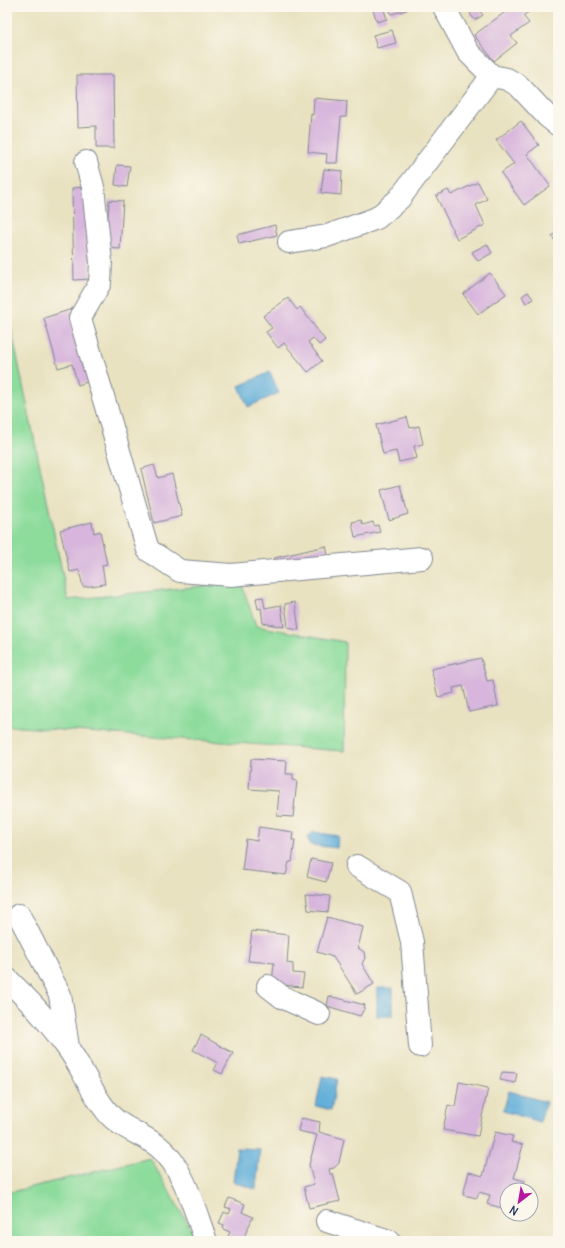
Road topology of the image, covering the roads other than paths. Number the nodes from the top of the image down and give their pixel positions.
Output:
1 (444, 7) edge
2 (492, 76) junction
3 (558, 125) edge
4 (86, 162) dead end
5 (289, 242) dead end
6 (422, 558) dead end
7 (358, 866) dead end
8 (19, 915) dead end
9 (7, 979) edge
10 (268, 986) dead end
11 (319, 1014) dead end
12 (420, 1046) dead end
13 (68, 1047) junction
14 (326, 1221) dead end
15 (206, 1241) edge
16 (389, 1241) edge

1 - 2 street
2 - 3 street
2 - 5 street
4 - 6 street
7 - 12 street
8 - 13 street
9 - 13 street
10 - 11 street
13 - 15 street
14 - 16 street

